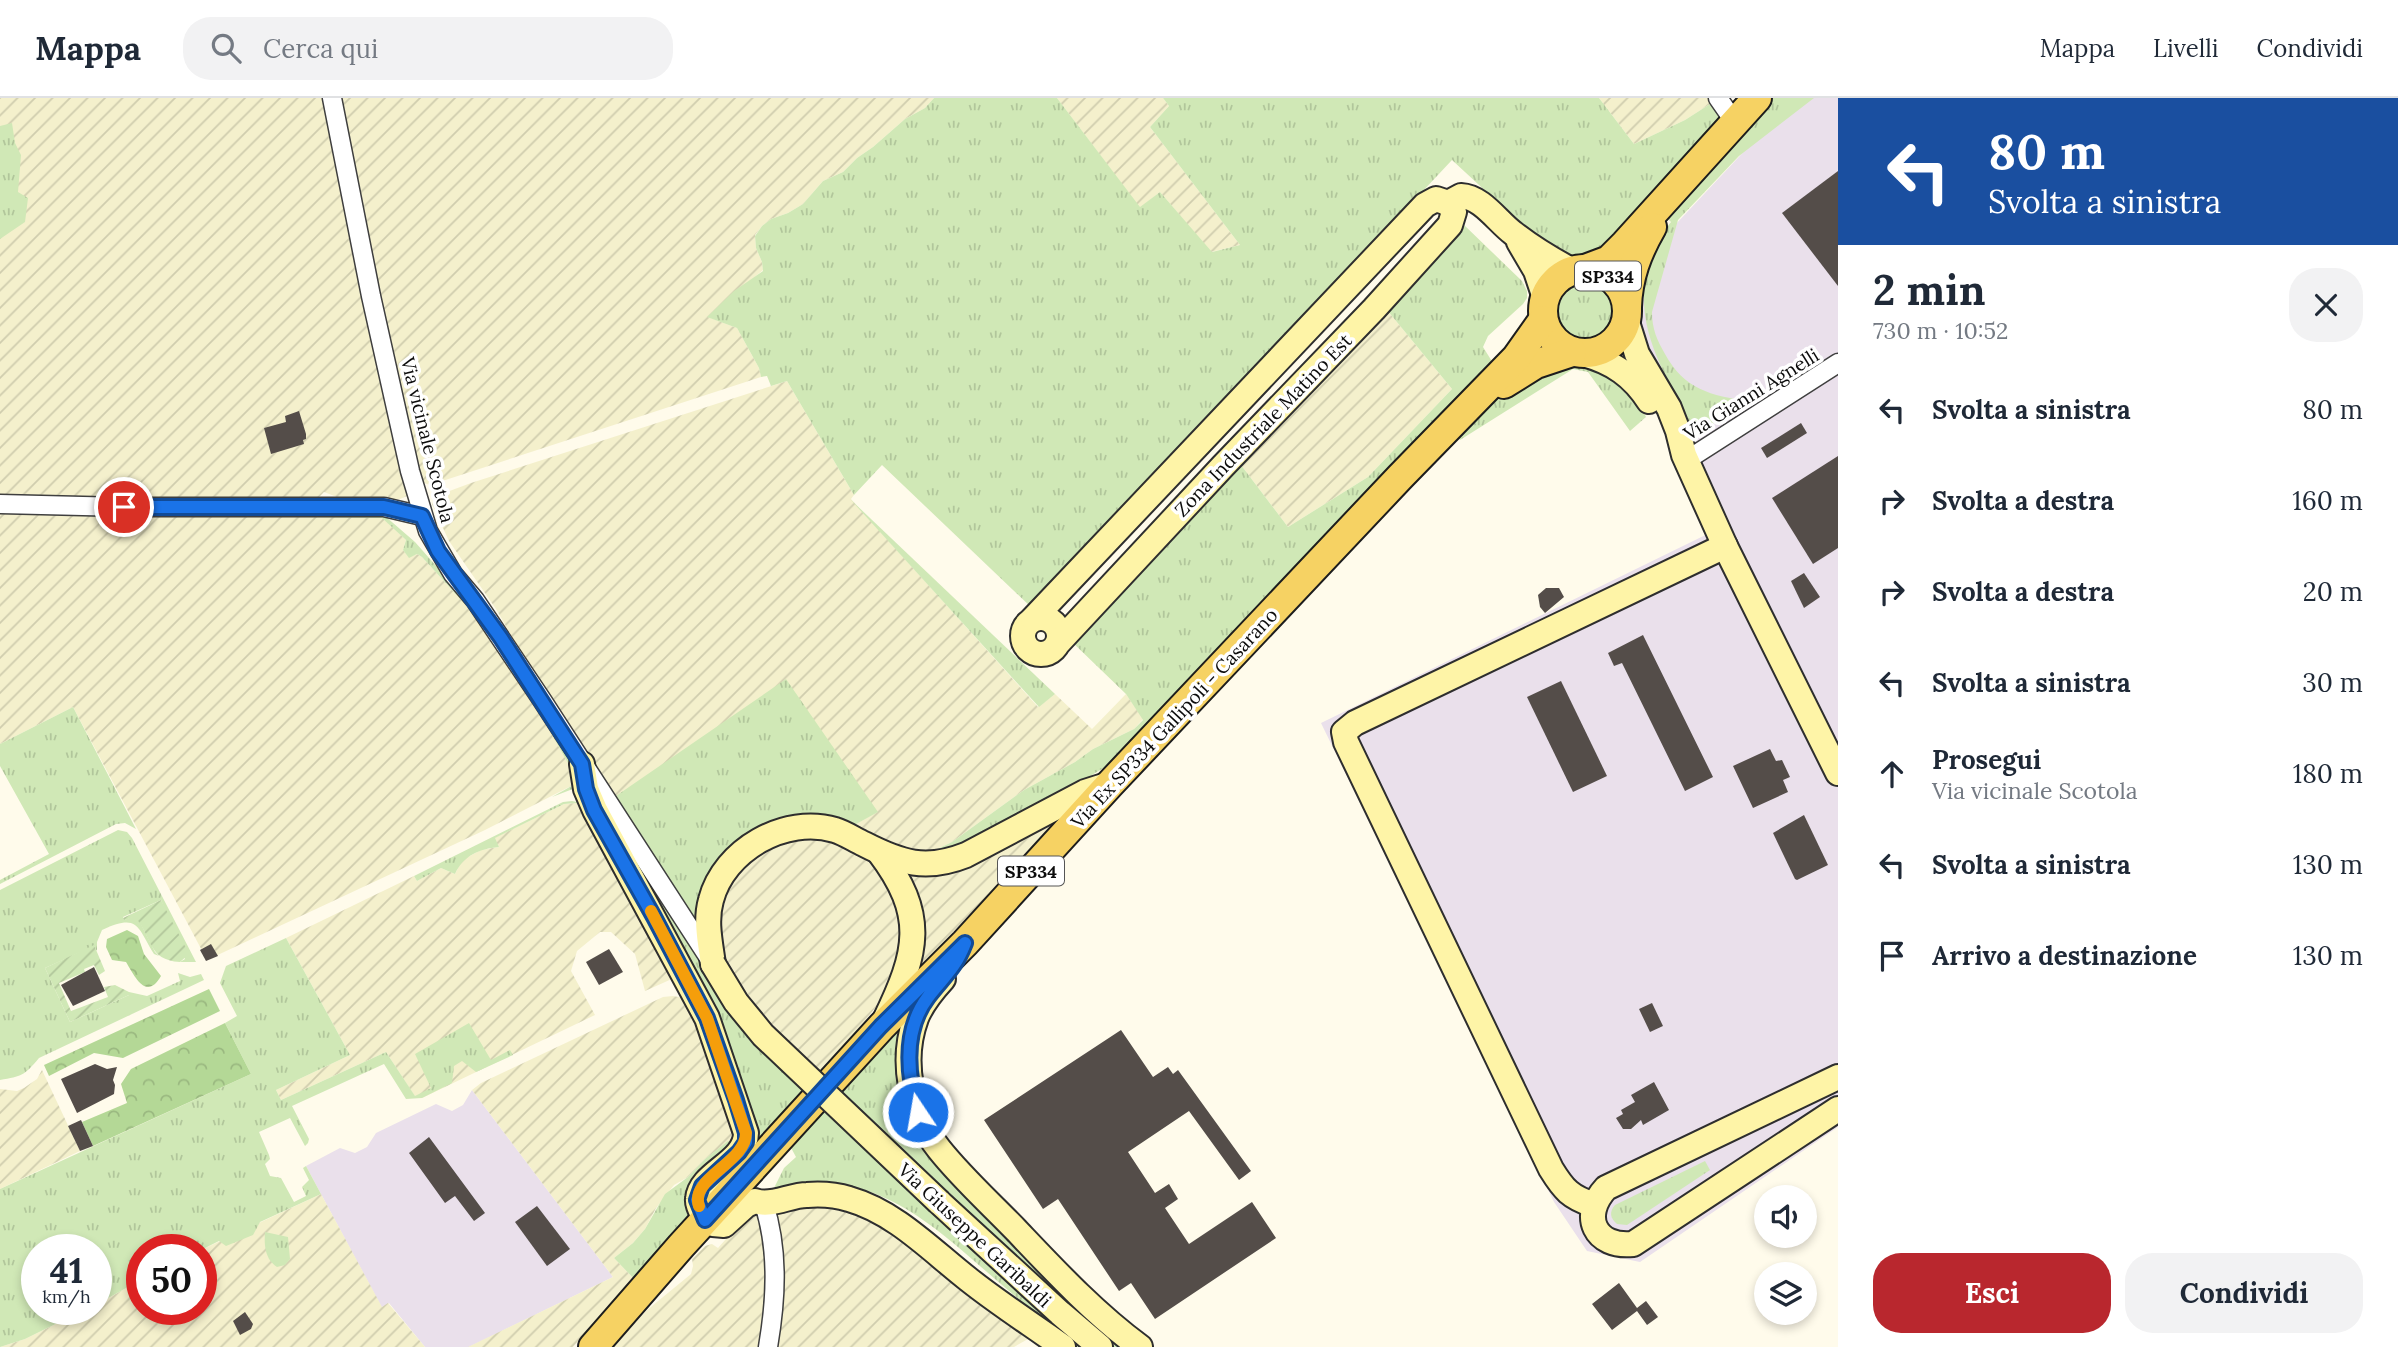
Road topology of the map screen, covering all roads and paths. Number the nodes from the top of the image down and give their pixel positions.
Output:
1 (332, 98) edge
2 (1718, 98) edge
3 (1757, 98) edge
4 (1734, 121) junction
5 (1672, 192) junction
6 (1448, 203) junction
7 (1513, 233) junction
8 (1579, 270) junction
9 (1544, 309) junction
10 (1320, 315) junction
11 (1627, 315) junction
12 (1345, 339) junction
13 (1578, 353) junction
14 (1838, 363) edge
15 (1474, 401) junction
16 (1686, 457) junction
17 (1151, 496) junction
18 (0, 504) edge
19 (422, 516) junction
20 (1173, 519) junction
21 (1725, 546) junction
22 (582, 764) junction
23 (1838, 773) edge
24 (1110, 784) junction
25 (879, 852) junction
26 (965, 943) junction
27 (713, 964) junction
28 (881, 1026) junction
29 (1838, 1077) edge
30 (1838, 1109) edge
31 (764, 1205) junction
32 (1594, 1205) junction
33 (705, 1220) junction
34 (593, 1347) edge
35 (768, 1347) edge
36 (1063, 1347) edge
37 (1100, 1347) edge
38 (1140, 1347) edge

1 - 19 street, Via vicinale Scotola
2 - 4 street
3 - 4 main road, SP334
4 - 5 main road, SP334
5 - 8 main road, SP334
5 - 11 main road, SP334
6 - 7 street, Zona Industriale Matino Est
6 - 10 street, Zona Industriale Matino Est
6 - 12 street, Zona Industriale Matino Est
7 - 8 street, Zona Industriale Matino Est
7 - 9 street, Zona Industriale Matino Est
8 - 9 main road, SP334
8 - 11 main road, SP334
9 - 13 main road
9 - 15 main road, Via Ex SP334 Gallipoli - Casarano / SP334
10 - 12 street
10 - 17 street, Zona Industriale Matino Est
11 - 13 main road, SP334
11 - 16 street
12 - 20 street, Zona Industriale Matino Est
13 - 15 main road, Via Ex SP334 Gallipoli - Casarano / SP334
13 - 16 street
14 - 16 street, Via Gianni Agnelli
15 - 24 main road, Via Ex SP334 Gallipoli - Casarano / SP334
16 - 21 street
17 - 20 street
17 - 20 street, Zona Industriale Matino Est
18 - 19 street
19 - 22 street, Via vicinale Scotola
21 - 23 street
21 - 32 street
22 - 27 street, Via vicinale Scotola
22 - 33 street
24 - 25 street
24 - 26 main road, Via Ex SP334 Gallipoli - Casarano / SP334
25 - 27 street
25 - 28 street
26 - 28 main road, Via Ex SP334 Gallipoli - Casarano / SP334
26 - 38 street
27 - 37 street, Via Giuseppe Garibaldi, bridge
28 - 33 main road, Via Ex SP334 Gallipoli - Casarano / SP334
29 - 32 street
30 - 32 street
31 - 33 street
31 - 35 street
31 - 36 street
33 - 34 main road, Via Ex SP334 Gallipoli - Casarano / SP334

